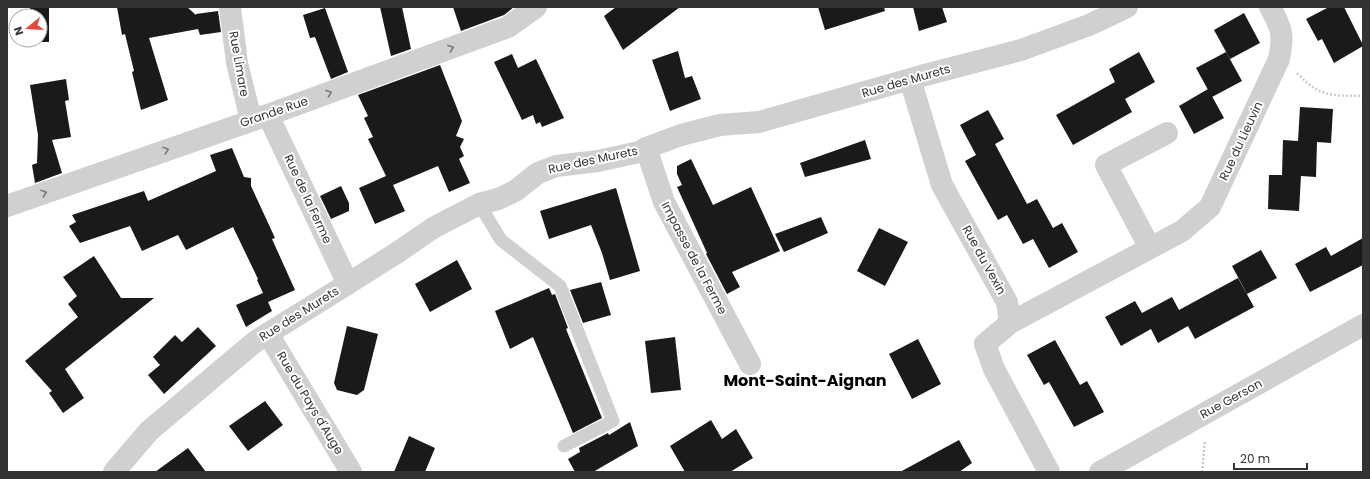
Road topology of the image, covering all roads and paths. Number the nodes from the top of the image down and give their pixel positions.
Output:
1 (230, 7) edge
2 (536, 7) edge
3 (1127, 7) edge
4 (1270, 7) edge
5 (1279, 59) junction
6 (910, 79) junction
7 (1363, 96) edge
8 (259, 118) junction
9 (1167, 133) dead end
10 (646, 148) junction
11 (479, 204) junction
12 (7, 206) edge
13 (1150, 248) junction
14 (348, 284) junction
15 (1010, 323) junction
16 (1363, 325) edge
17 (268, 334) junction
18 (750, 364) dead end
19 (1196, 418) junction
20 (564, 446) dead end
21 (114, 472) edge
22 (351, 472) edge
23 (1049, 472) edge
24 (1100, 472) edge
25 (1202, 472) edge

1 - 8 street, Rue Limare
8 -> 2 street, Grande Rue
3 - 6 street, Rue des Murets
4 - 5 street, Rue du Lieuvin
5 - 7 path
5 - 13 street, Rue du Lieuvin
6 - 10 street, Rue des Murets
6 - 15 street, Rue du Vexin
12 -> 8 street, Grande Rue
8 - 14 street, Rue de la Ferme
9 - 13 street
10 - 11 street, Rue des Murets
10 - 18 street, Impasse de la Ferme
11 - 14 street, Rue des Murets
11 - 20 lane
13 - 15 street, Rue du Lieuvin
14 - 17 street, Rue des Murets
15 - 23 street
16 - 19 street, Rue Gerson
17 - 21 street, Rue des Murets
17 - 22 street, Rue du Pays d'Auge
19 - 24 street, Rue Gerson
19 - 25 path

